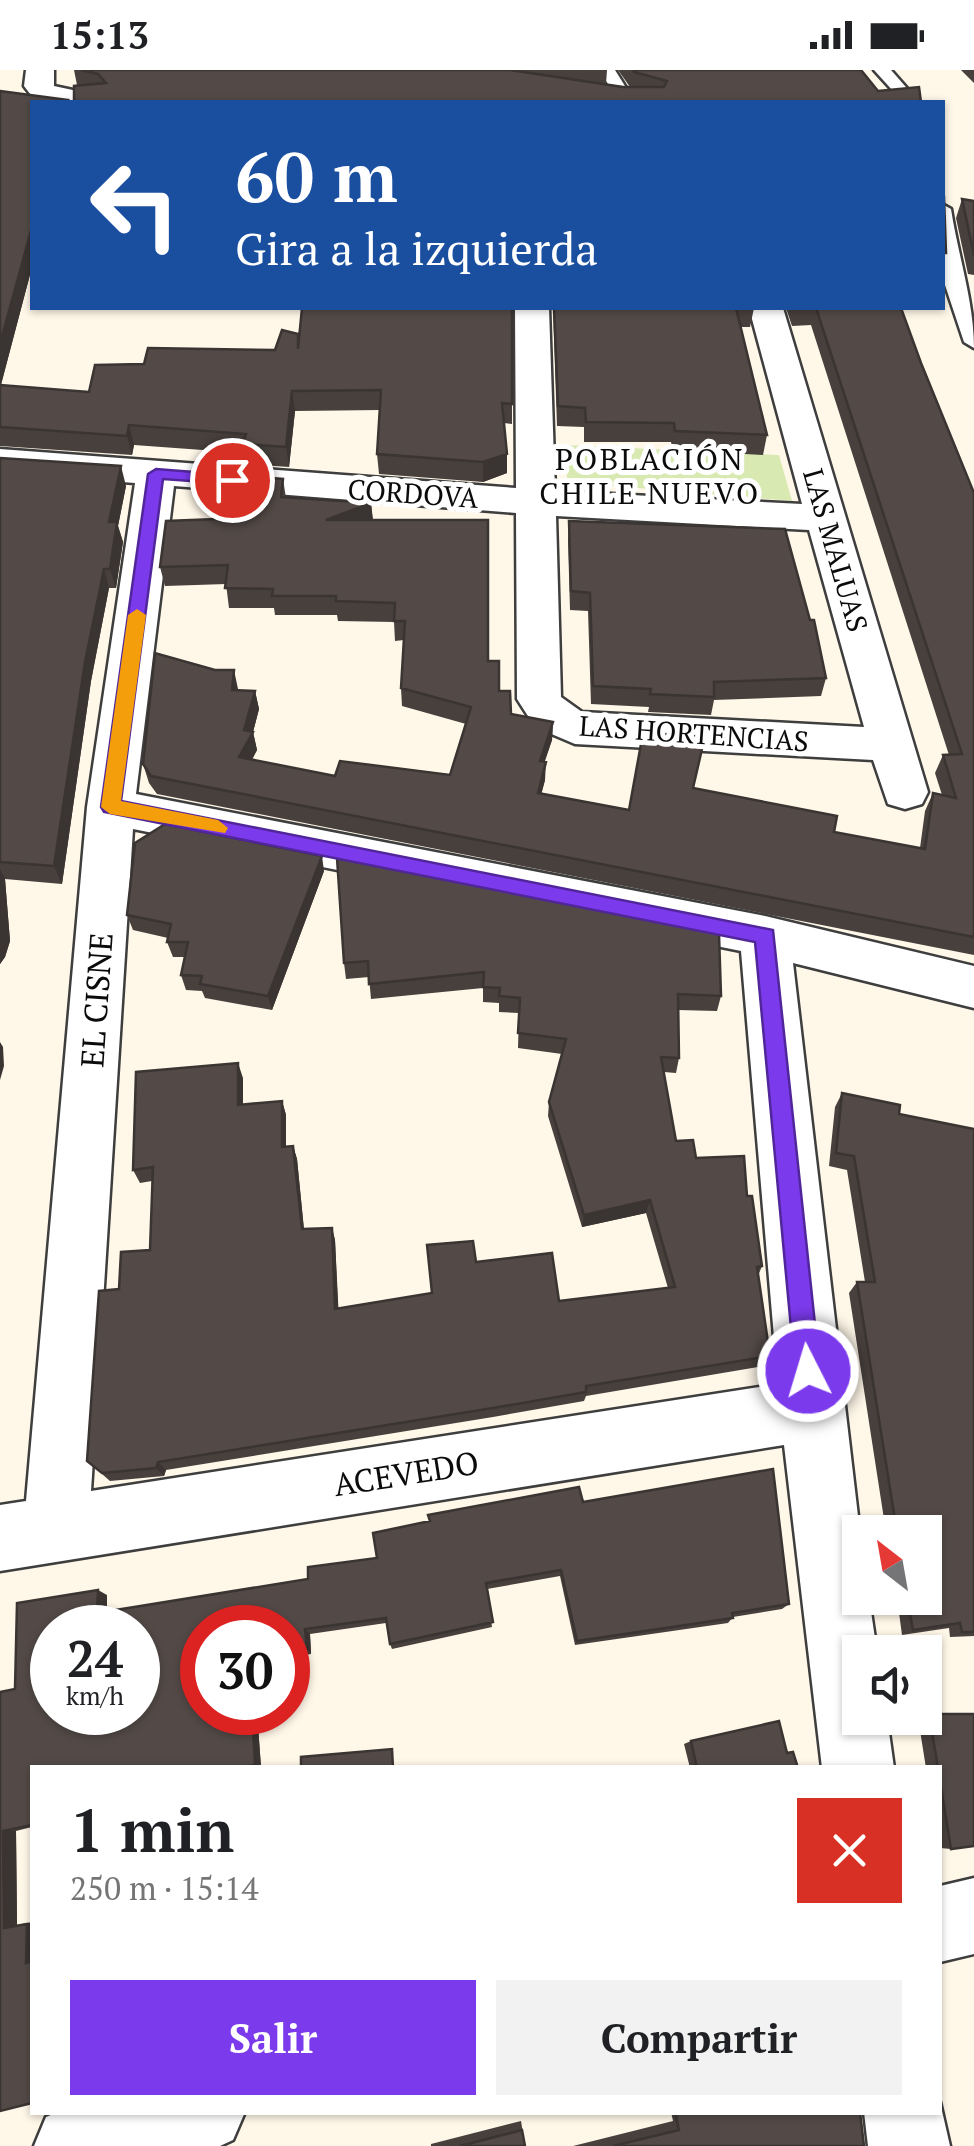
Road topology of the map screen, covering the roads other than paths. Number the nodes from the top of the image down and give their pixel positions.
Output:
1 (40, 70) edge
2 (607, 70) edge
3 (882, 70) edge
4 (606, 96) edge
5 (625, 98) junction
6 (81, 100) edge
7 (640, 100) edge
8 (909, 100) edge
9 (945, 231) edge
10 (532, 310) edge
11 (767, 310) edge
12 (974, 342) edge
13 (0, 461) edge
14 (156, 474) junction
15 (535, 502) junction
16 (827, 518) junction
17 (892, 746) junction
18 (906, 792) dead end
19 (110, 807) junction
20 (765, 936) junction
21 (974, 988) edge
22 (811, 1410) junction
23 (28, 1533) edge
24 (858, 1765) edge
25 (974, 1916) edge
26 (942, 1924) edge
27 (194, 2115) edge
28 (904, 2115) edge
29 (75, 2146) edge
30 (909, 2146) edge

1 - 6 street
2 - 5 lane
3 - 8 lane
4 - 5 lane
5 - 7 lane
9 - 12 lane
10 - 15 street, LAS HORTENCIAS
11 - 16 street, LAS MALUAS
13 - 14 street, CORDOVA
14 - 15 street, CORDOVA
14 - 19 street, EL CISNE
15 - 16 street, CORDOVA
15 - 17 street, LAS HORTENCIAS
16 - 17 street, LAS MALUAS
17 - 18 street, LAS MALUAS
19 - 20 street
19 - 23 street, EL CISNE
20 - 21 street
20 - 22 street
22 - 23 street, ACEVEDO
22 - 24 street
25 - 26 street
27 - 29 street
28 - 30 street

